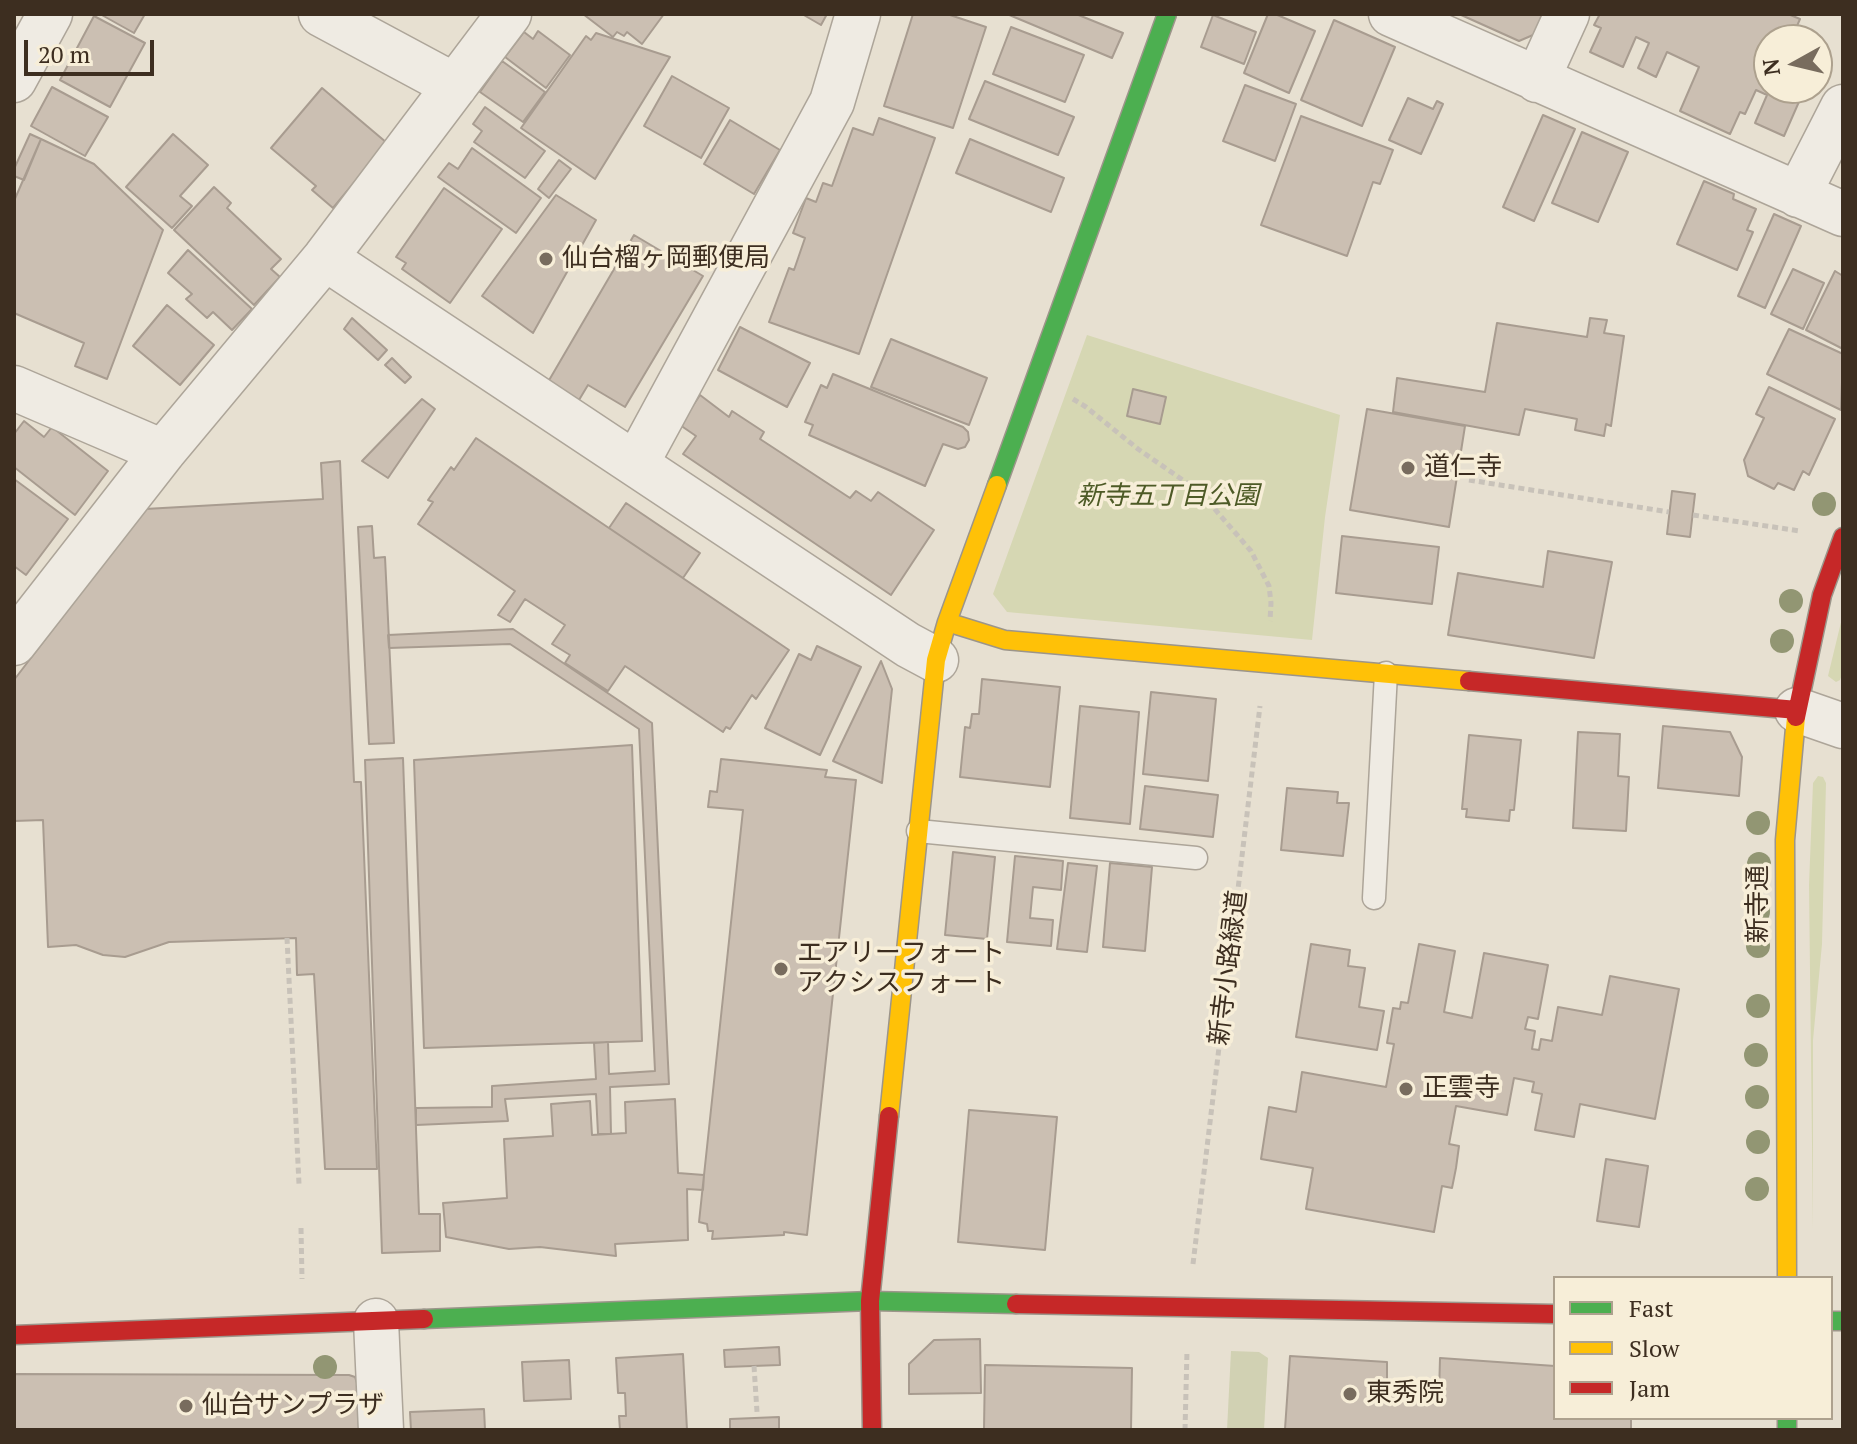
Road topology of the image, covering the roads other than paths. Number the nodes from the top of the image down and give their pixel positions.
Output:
1 (50, 14) edge
2 (321, 14) edge
3 (509, 14) edge
4 (858, 14) edge
5 (1167, 14) edge
6 (1391, 14) edge
7 (1567, 14) edge
8 (14, 80) edge
9 (1537, 80) junction
10 (455, 86) junction
11 (1843, 107) edge
12 (1798, 195) junction
13 (1843, 214) edge
14 (325, 258) junction
15 (14, 388) edge
16 (163, 452) junction
17 (636, 464) junction
18 (1843, 537) edge
19 (942, 641) junction
20 (14, 643) edge
21 (1386, 673) junction
22 (1797, 710) junction
23 (1843, 726) edge
24 (918, 831) junction
25 (1196, 858) dead end
26 (1374, 898) dead end
27 (1787, 1276) edge
28 (870, 1301) junction
29 (1553, 1314) edge
30 (376, 1321) junction
31 (14, 1335) edge
32 (381, 1430) edge
33 (872, 1430) edge

1 - 8 street
2 - 10 street
3 - 10 street
4 - 17 street
5 - 19 street
6 - 9 street
7 - 9 street
9 - 12 street
10 - 14 street
11 - 12 street
12 - 13 street
14 - 16 street
14 - 17 street
15 - 16 street
16 - 20 street
17 - 19 street
18 - 22 street, 新寺通
19 - 21 street
19 - 24 street
21 - 22 street
21 - 26 lane
22 - 23 street
22 - 27 street, 新寺通
24 - 25 lane
24 - 28 street
28 - 29 street
28 - 30 street
28 - 33 street
30 - 31 street
30 - 32 street

